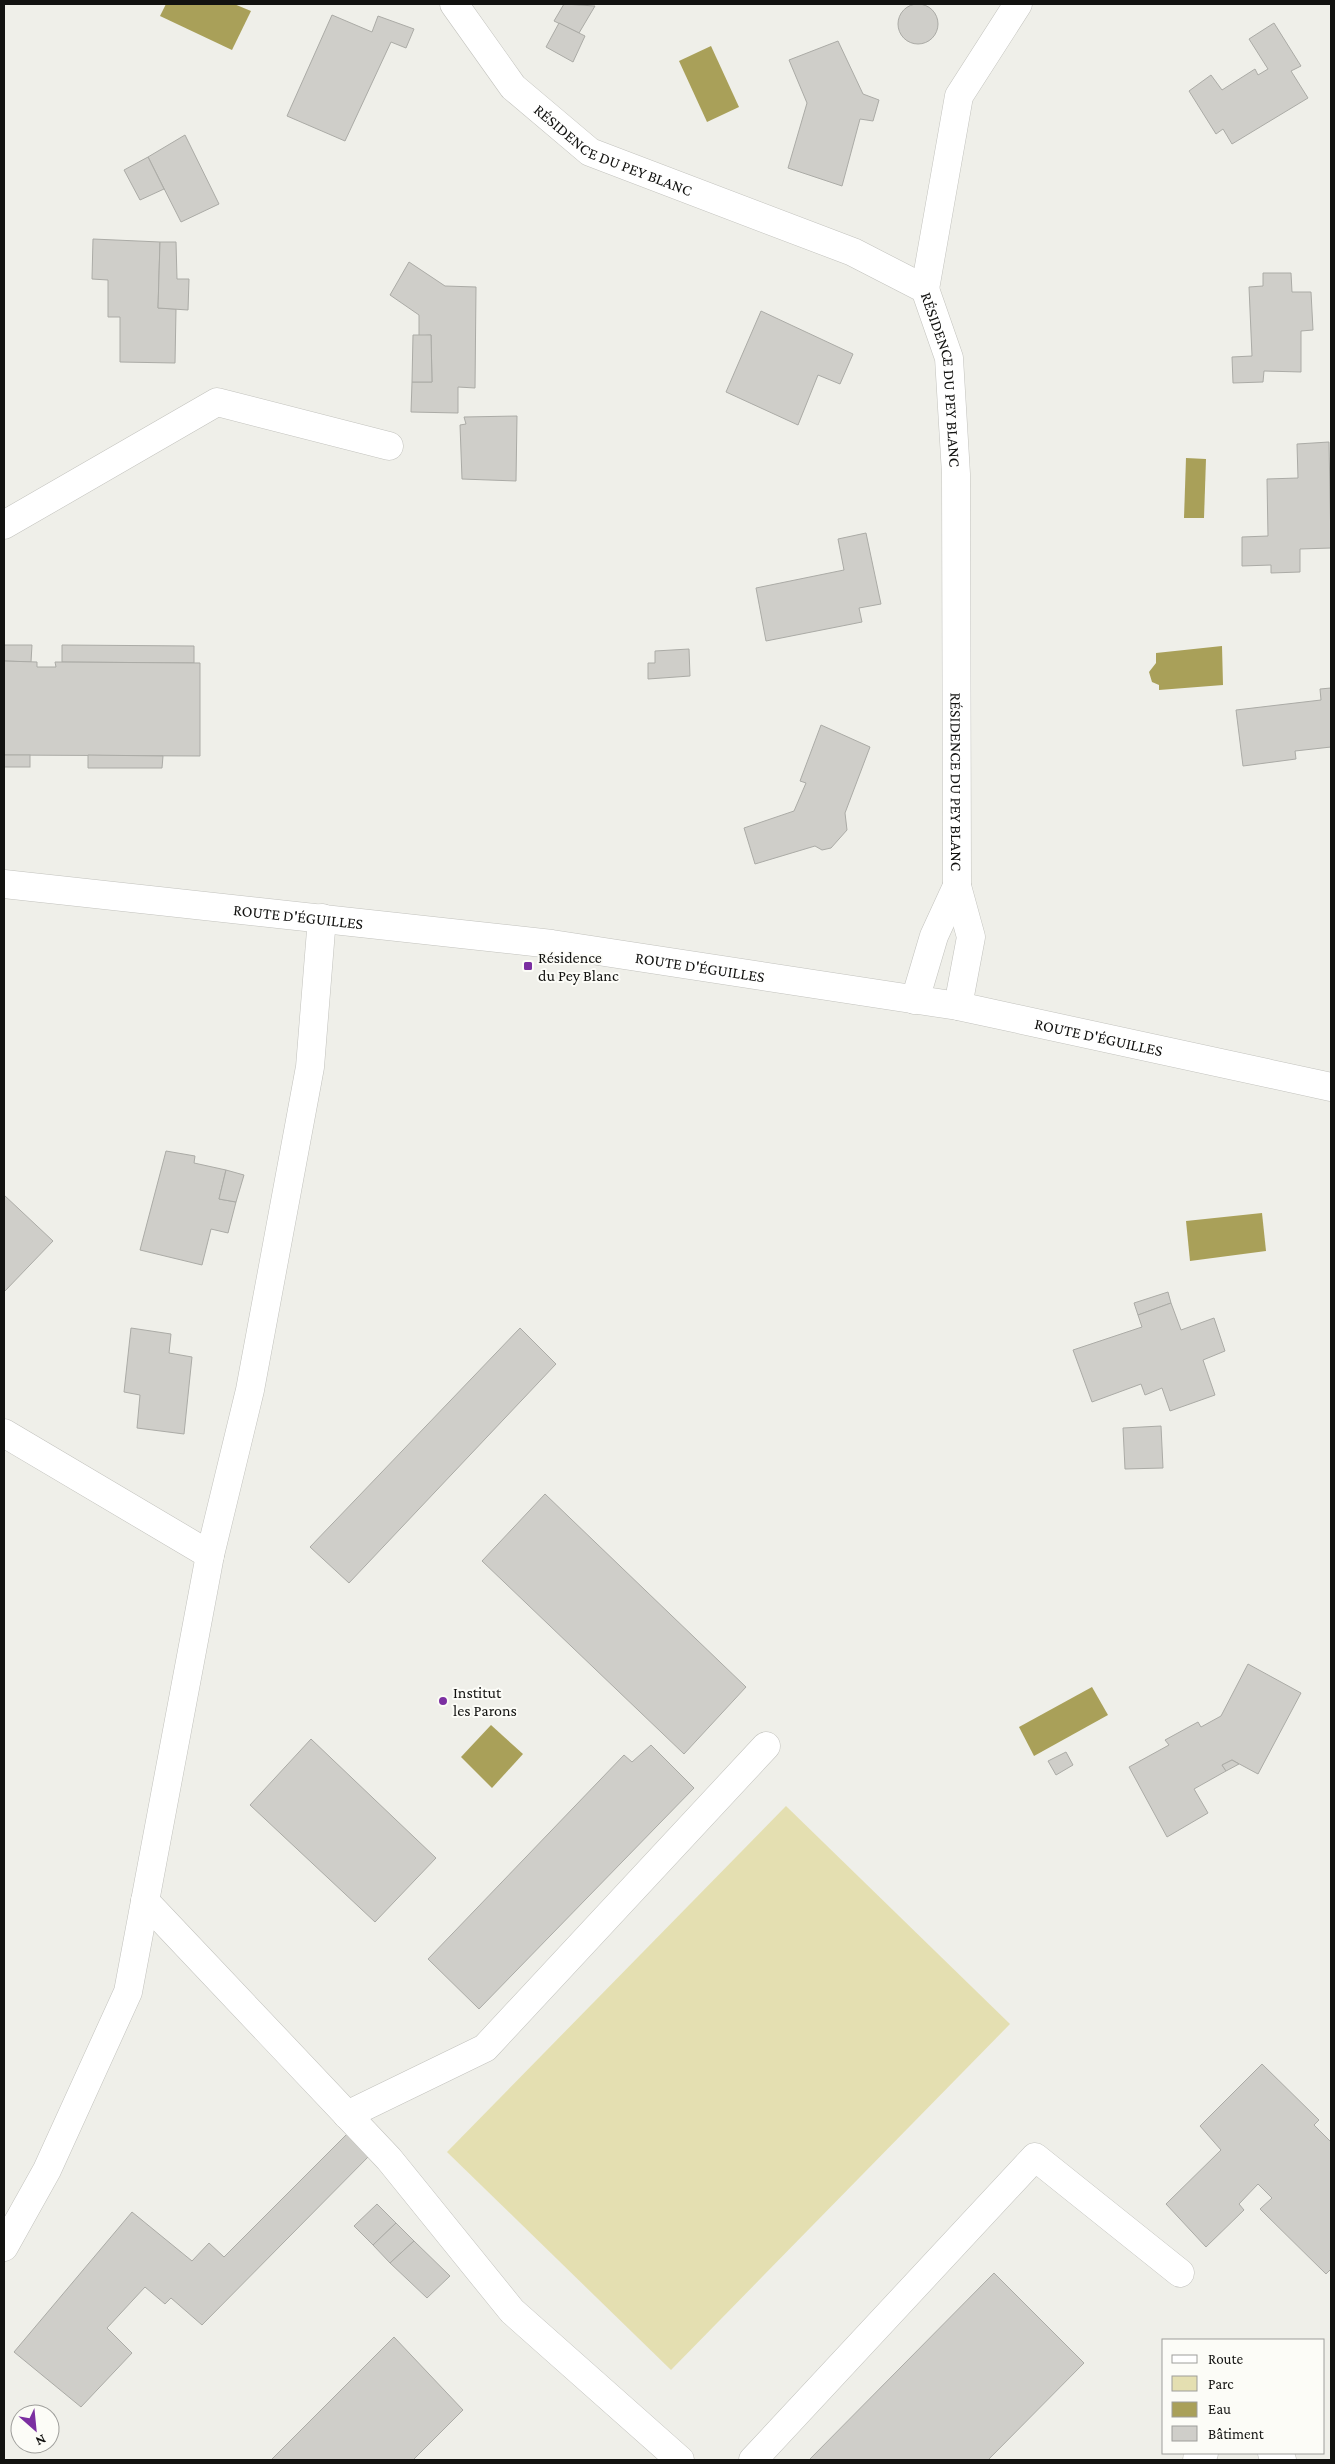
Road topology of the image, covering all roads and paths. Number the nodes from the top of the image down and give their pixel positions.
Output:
1 (454, 4) edge
2 (1018, 4) edge
3 (925, 289) junction
4 (389, 446) dead end
5 (4, 525) edge
6 (4, 884) edge
7 (957, 886) junction
8 (322, 918) junction
9 (915, 1000) junction
10 (958, 1006) junction
11 (1331, 1087) edge
12 (4, 1433) edge
13 (210, 1555) junction
14 (766, 1746) dead end
15 (145, 1901) junction
16 (347, 2115) junction
17 (4, 2247) edge
18 (1180, 2273) dead end
19 (680, 2460) edge
20 (754, 2460) edge

1 - 3 street, RÉSIDENCE DU PEY BLANC
2 - 3 street
3 - 7 street, RÉSIDENCE DU PEY BLANC
4 - 5 street
6 - 8 street, ROUTE D'ÉGUILLES
7 - 9 street, RÉSIDENCE DU PEY BLANC
7 - 10 street, RÉSIDENCE DU PEY BLANC
8 - 9 street, ROUTE D'ÉGUILLES
8 - 13 street
9 - 10 street, ROUTE D'ÉGUILLES
10 - 11 street, ROUTE D'ÉGUILLES
12 - 13 street
13 - 15 street
14 - 16 street
15 - 16 street
15 - 17 street
16 - 19 street
18 - 20 street

